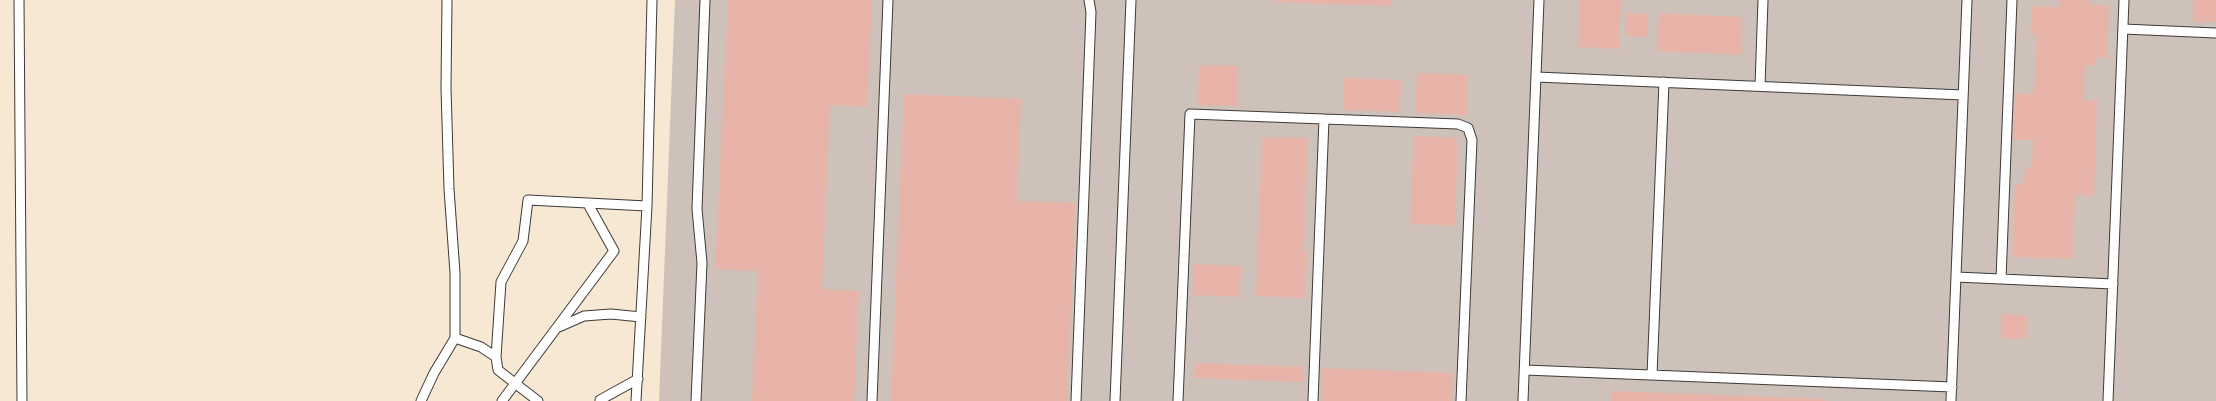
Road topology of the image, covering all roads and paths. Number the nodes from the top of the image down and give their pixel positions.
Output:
1 (19, 0) edge
2 (447, 0) edge
3 (652, 0) edge
4 (705, 0) edge
5 (888, 0) edge
6 (1089, 0) edge
7 (1131, 0) edge
8 (1539, 0) edge
9 (1763, 0) edge
10 (1967, 0) edge
11 (2012, 0) edge
12 (2124, 0) edge
13 (2123, 29) junction
14 (2216, 33) edge
15 (1536, 77) junction
16 (1664, 82) junction
17 (1760, 86) junction
18 (1964, 95) junction
19 (1324, 119) junction
20 (588, 204) junction
21 (647, 206) junction
22 (1956, 278) junction
23 (2001, 279) junction
24 (2113, 284) junction
25 (641, 317) junction
26 (558, 328) junction
27 (455, 338) junction
28 (496, 357) junction
29 (1525, 370) junction
30 (1652, 375) junction
31 (638, 380) junction
32 (516, 384) junction
33 (1952, 387) junction
34 (22, 401) edge
35 (421, 401) edge
36 (502, 401) edge
37 (538, 401) edge
38 (600, 401) edge
39 (636, 401) edge
40 (696, 401) edge
41 (872, 401) edge
42 (1076, 401) edge
43 (1115, 401) edge
44 (1178, 401) edge
45 (1313, 401) edge
46 (1461, 401) edge
47 (1524, 401) edge
48 (1951, 401) edge
49 (2108, 401) edge

1 - 34 lane
2 - 27 lane
3 - 21 lane
4 - 40 lane
5 - 41 lane
6 - 42 lane
7 - 43 lane
8 - 15 lane
9 - 17 lane
10 - 18 lane
11 - 23 lane
12 - 13 lane
13 - 14 lane
13 - 24 lane
15 - 16 lane
15 - 29 lane
16 - 17 lane
16 - 30 lane
17 - 18 lane
18 - 22 lane
19 - 44 lane
19 - 45 lane
19 - 46 lane
20 - 21 lane
20 - 26 lane
20 - 28 lane
21 - 25 lane
22 - 23 lane
22 - 33 lane
23 - 24 lane
24 - 49 lane
25 - 26 lane
25 - 31 lane
26 - 32 lane
27 - 28 lane
27 - 35 lane
28 - 32 lane
29 - 30 lane
29 - 47 lane
30 - 33 lane
31 - 38 lane
31 - 39 lane
32 - 36 lane
32 - 37 lane
33 - 48 lane

